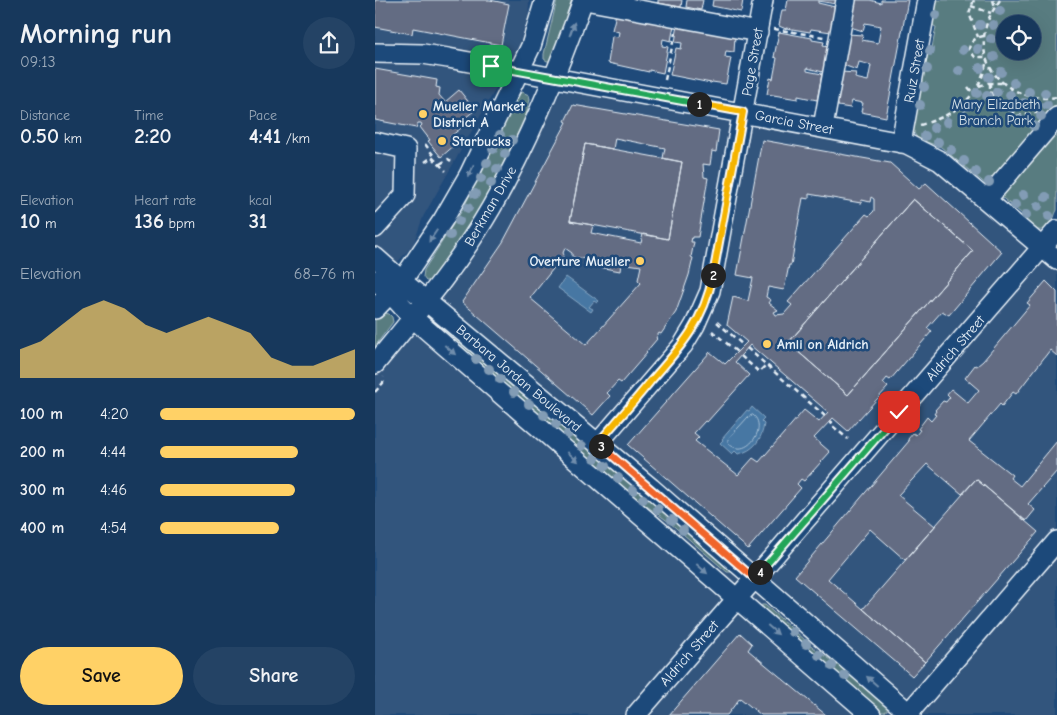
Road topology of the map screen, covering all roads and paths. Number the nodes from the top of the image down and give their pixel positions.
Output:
1 (545, 0) edge
2 (584, 0) edge
3 (763, 0) edge
4 (846, 0) edge
5 (927, 0) edge
6 (974, 0) edge
7 (993, 0) edge
8 (1000, 0) edge
9 (971, 6) junction
10 (995, 7) junction
11 (991, 13) junction
12 (679, 17) junction
13 (766, 30) junction
14 (984, 36) junction
15 (839, 37) junction
16 (978, 37) junction
17 (375, 53) edge
18 (986, 59) junction
19 (519, 72) junction
20 (553, 78) junction
21 (665, 80) dead end
22 (991, 83) junction
23 (1002, 83) junction
24 (968, 86) dead end
25 (978, 86) junction
26 (973, 93) junction
27 (1057, 97) edge
28 (957, 107) junction
29 (743, 112) junction
30 (965, 113) dead end
31 (1055, 120) edge
32 (920, 125) dead end
33 (823, 127) junction
34 (375, 142) edge
35 (901, 143) junction
36 (425, 144) dead end
37 (432, 157) junction
38 (451, 161) dead end
39 (425, 162) dead end
40 (440, 164) junction
41 (446, 171) dead end
42 (985, 200) junction
43 (375, 228) edge
44 (1057, 230) edge
45 (1042, 247) junction
46 (375, 257) edge
47 (1057, 260) edge
48 (375, 280) edge
49 (397, 288) junction
50 (426, 301) junction
51 (375, 309) edge
52 (413, 318) junction
53 (717, 322) dead end
54 (712, 331) dead end
55 (743, 345) dead end
56 (747, 348) dead end
57 (737, 352) dead end
58 (741, 356) dead end
59 (375, 364) edge
60 (766, 365) junction
61 (825, 416) dead end
62 (831, 421) dead end
63 (848, 439) dead end
64 (598, 443) junction
65 (1057, 541) edge
66 (754, 578) junction
67 (736, 598) junction
68 (909, 714) edge
69 (636, 715) edge
70 (871, 715) edge

1 - 19 street
2 - 12 street
20 -> 2 street, Berkman Drive
3 - 13 street, Page Street
4 - 15 street
5 - 35 street, Ruiz Street
6 - 9 path
7 - 10 path
8 - 10 path
9 - 11 path
9 - 16 path
10 - 11 path
11 - 14 path
12 - 13 street
12 - 21 path
13 - 15 path
13 - 29 street, Page Street
14 - 16 path
14 - 18 path
15 - 33 street
16 - 18 path
17 - 19 street, Garcia Street
18 - 23 path
18 - 25 path
19 - 20 street, Garcia Street
19 -> 49 street
20 - 29 street, Garcia Street
20 - 50 street, Berkman Drive
22 - 23 path
22 - 25 path
22 - 31 path
23 - 27 path
24 - 26 path
25 - 26 path
26 - 28 path
28 - 30 path
28 - 32 path
29 - 33 street, Garcia Street
29 - 64 street, Page Street
31 - 42 street
33 - 35 street, Garcia Street
34 - 43 street
35 - 42 street, Garcia Street
36 - 37 path
37 - 39 path
37 - 40 path
38 - 40 path
40 - 41 path
42 - 45 street, Garcia Street
44 - 45 street, Aldrich Street
45 - 47 street, Garcia Street
45 - 66 street, Aldrich Street
46 - 49 street, Barbara Jordan Boulevard
48 - 49 street, Barbara Jordan Boulevard
49 - 50 street, Barbara Jordan Boulevard
49 - 51 street
49 - 52 street, Barbara Jordan Boulevard
50 - 52 street, Berkman Drive
50 - 64 street, Barbara Jordan Boulevard
52 - 59 street, Berkman Drive
52 -> 67 street, Barbara Jordan Boulevard
53 - 55 path
54 - 57 path
56 - 60 path
58 - 60 path
60 - 61 path
62 - 63 path
64 - 66 street, Barbara Jordan Boulevard
65 - 68 street
66 - 67 street, Aldrich Street
68 -> 66 street, Barbara Jordan Boulevard
67 - 69 street, Aldrich Street
67 -> 70 street, Barbara Jordan Boulevard

